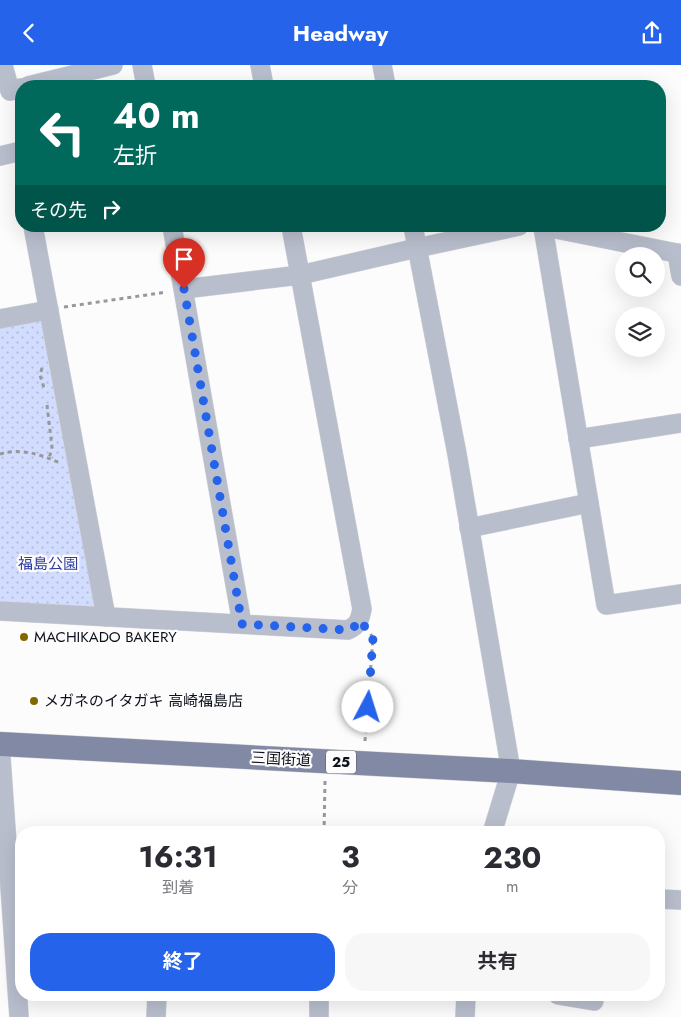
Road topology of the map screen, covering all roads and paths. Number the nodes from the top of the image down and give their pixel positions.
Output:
1 (3, 65) edge
2 (112, 65) edge
3 (142, 65) edge
4 (260, 65) edge
5 (382, 65) edge
6 (52, 80) edge
7 (145, 80) edge
8 (263, 80) edge
9 (385, 80) edge
10 (15, 90) edge
11 (15, 155) edge
12 (0, 156) edge
13 (34, 232) edge
14 (173, 232) edge
15 (291, 232) edge
16 (414, 232) edge
17 (491, 232) edge
18 (543, 232) edge
19 (571, 232) edge
20 (417, 248) junction
21 (679, 254) edge
22 (300, 275) junction
23 (681, 276) edge
24 (184, 289) junction
25 (49, 310) junction
26 (0, 319) edge
27 (42, 366) dead end
28 (46, 396) dead end
29 (47, 401) dead end
30 (681, 423) edge
31 (578, 439) junction
32 (0, 454) edge
33 (589, 503) junction
34 (469, 528) junction
35 (681, 594) edge
36 (0, 611) edge
37 (106, 617) junction
38 (360, 620) junction
39 (242, 624) junction
40 (365, 741) dead end
41 (0, 744) edge
42 (511, 771) junction
43 (325, 778) dead end
44 (681, 783) edge
45 (324, 826) edge
46 (494, 826) edge
47 (10, 871) edge
48 (665, 899) edge
49 (681, 900) edge
50 (15, 962) edge
51 (17, 1001) edge
52 (157, 1001) edge
53 (320, 1001) edge
54 (466, 1001) edge
55 (18, 1017) edge
56 (156, 1017) edge
57 (319, 1017) edge
58 (465, 1017) edge

1 - 10 street
2 - 6 street
3 - 7 street
4 - 8 street
5 - 9 street
11 - 12 street
13 - 25 street
14 - 24 street
15 - 22 street
16 - 20 street
17 - 20 street
18 - 31 street
19 - 21 street
20 - 22 street
20 - 34 street
21 - 23 street
22 - 24 street
22 - 38 street
24 - 25 path
24 - 39 street
25 - 26 street
25 - 37 street
27 - 28 path
29 - 32 path
30 - 31 street
31 - 33 street
33 - 34 street
33 - 35 street
34 - 42 street
36 - 37 street
37 - 39 street
38 - 39 street
38 - 40 path
41 - 42 main road, 三国街道 / 25
41 - 47 street
42 - 44 main road, 三国街道 / 25
42 - 46 street
43 - 45 path
47 - 50 street
48 - 49 street
51 - 55 street
52 - 56 street
53 - 57 street
54 - 58 street

